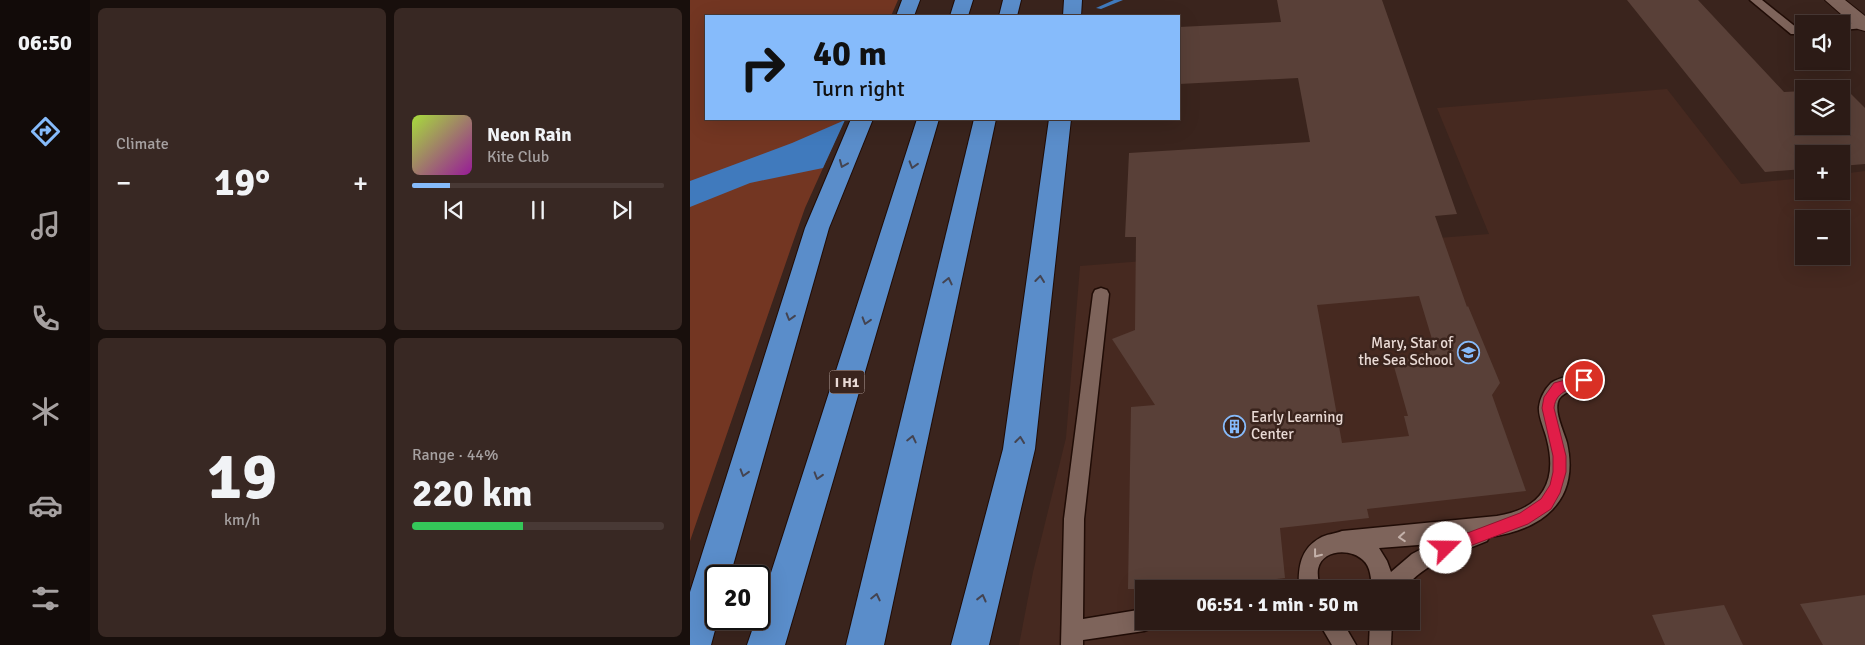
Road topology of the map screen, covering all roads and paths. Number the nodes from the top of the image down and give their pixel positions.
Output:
1 (911, 0) edge
2 (964, 0) edge
3 (1012, 0) edge
4 (1073, 0) edge
5 (1755, 0) edge
6 (1834, 0) edge
7 (904, 15) edge
8 (959, 15) edge
9 (1008, 15) edge
10 (1072, 15) edge
11 (1865, 25) edge
12 (1850, 26) edge
13 (1795, 31) edge
14 (862, 120) edge
15 (928, 120) edge
16 (985, 120) edge
17 (1060, 120) edge
18 (1100, 294) dead end
19 (1584, 380) dead end
20 (1503, 525) junction
21 (1342, 541) junction
22 (1307, 580) edge
23 (1382, 580) edge
24 (1397, 580) edge
25 (1135, 622) edge
26 (1335, 630) edge
27 (1381, 630) edge
28 (1072, 638) edge
29 (692, 645) edge
30 (766, 645) edge
31 (865, 645) edge
32 (970, 645) edge
33 (1345, 645) edge
34 (1380, 645) edge

1 - 7 highway
2 - 8 highway
3 - 9 highway
4 - 10 highway
5 - 13 lane
6 - 11 street
11 - 12 lane
14 -> 29 highway
15 -> 30 highway, I H1
31 -> 16 highway
32 -> 17 highway
18 - 28 lane
19 - 20 lane
20 -> 21 lane
20 - 24 lane
21 -> 22 lane
21 - 23 lane
25 - 28 lane
26 - 33 lane
27 - 34 lane

